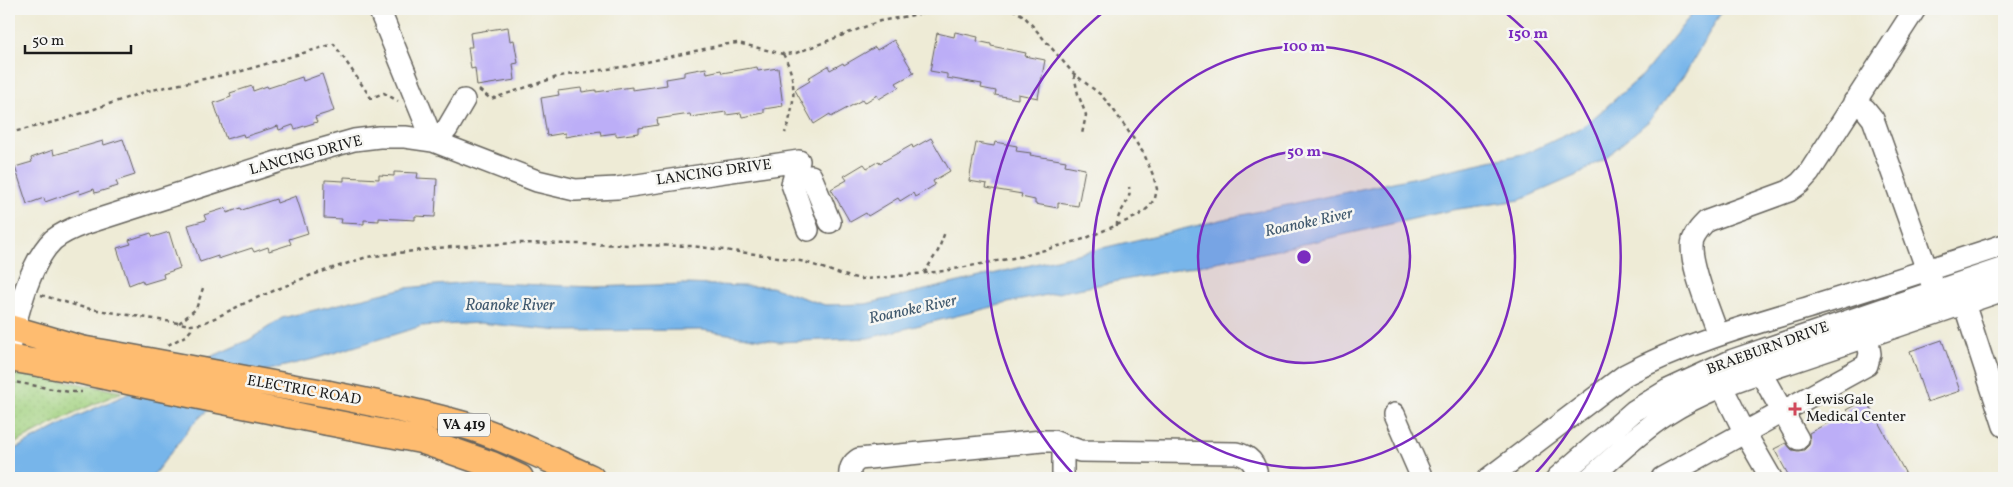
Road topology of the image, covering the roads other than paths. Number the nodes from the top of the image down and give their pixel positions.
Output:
1 (378, 9) edge
2 (1915, 9) edge
3 (464, 100) road end
4 (1854, 102) junction
5 (433, 141) junction
6 (796, 168) junction
7 (830, 222) dead end
8 (808, 230) dead end
9 (2004, 245) edge
10 (2004, 268) edge
11 (1927, 270) junction
12 (1958, 284) junction
13 (2004, 290) edge
14 (1934, 291) junction
15 (1964, 304) junction
16 (1863, 315) junction
17 (1718, 334) junction
18 (10, 335) edge
19 (1869, 336) junction
20 (1684, 347) junction
21 (9, 358) edge
22 (80, 360) junction
23 (1755, 363) junction
24 (1710, 380) junction
25 (1783, 412) junction
26 (1394, 414) dead end
27 (2004, 426) edge
28 (1745, 434) junction
29 (1798, 439) dead end
30 (1063, 446) junction
31 (520, 478) edge
32 (591, 478) edge
33 (850, 478) edge
34 (1063, 478) edge
35 (1257, 478) edge
36 (1422, 478) edge
37 (1489, 478) edge
38 (1558, 478) edge
39 (1590, 478) edge
40 (1662, 478) edge
41 (1771, 478) edge

1 - 5 street
2 - 4 street
3 - 5 street
4 - 11 street
4 - 17 street
5 - 6 street, LANCING DRIVE
5 - 18 street, LANCING DRIVE
6 - 7 street
6 - 8 street
9 - 11 street
10 - 12 street, BRAEBURN DRIVE
11 - 14 street
11 - 17 street
12 - 14 street, BRAEBURN DRIVE
12 - 15 street
13 - 15 street, BRAEBURN DRIVE
14 - 16 street, BRAEBURN DRIVE
15 - 19 street, BRAEBURN DRIVE
15 - 27 street
16 - 19 street
16 - 23 street, BRAEBURN DRIVE
17 - 20 street
18 - 22 main road, ELECTRIC ROAD / VA 419
19 - 23 street, BRAEBURN DRIVE
19 - 25 street
20 - 24 street
20 - 37 street
21 - 22 main road, ELECTRIC ROAD / VA 419
22 - 31 main road, ELECTRIC ROAD / VA 419, bridge
22 - 32 main road, ELECTRIC ROAD / VA 419, bridge
23 - 24 street, BRAEBURN DRIVE
23 - 25 street
24 - 28 street
24 - 38 street, BRAEBURN DRIVE
24 - 39 street, BRAEBURN DRIVE
25 - 28 street
25 - 29 street
26 - 36 street
28 - 40 street
28 - 41 street
30 - 33 street
30 - 34 street
30 - 35 street

